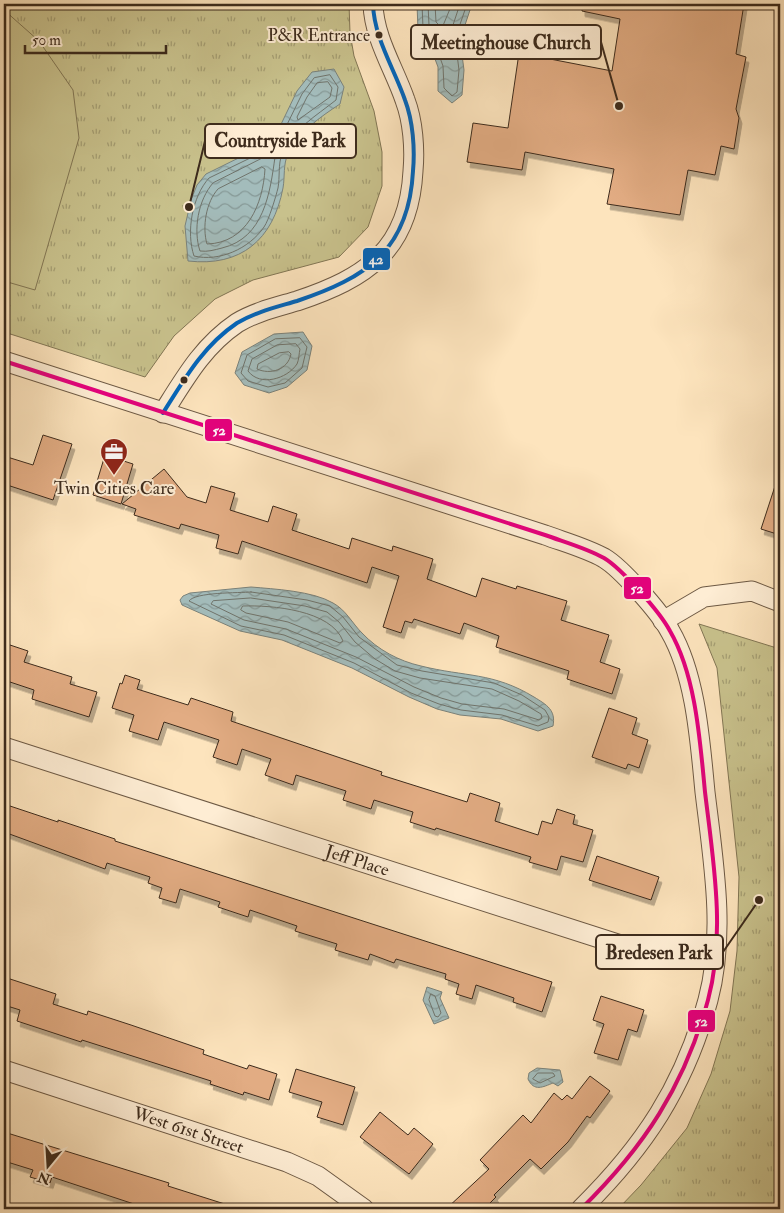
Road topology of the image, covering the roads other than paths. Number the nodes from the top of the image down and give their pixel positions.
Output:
1 (373, 4) edge
2 (4, 361) edge
3 (164, 412) junction
4 (780, 602) edge
5 (663, 621) junction
6 (4, 747) edge
7 (715, 953) junction
8 (4, 1070) edge
9 (364, 1209) edge
10 (580, 1209) edge

1 - 3 street
2 - 3 street
3 - 5 street
4 - 5 street
5 - 7 street
6 - 7 street, Jeff Place
7 - 10 street
8 - 9 street, West 61st Street

